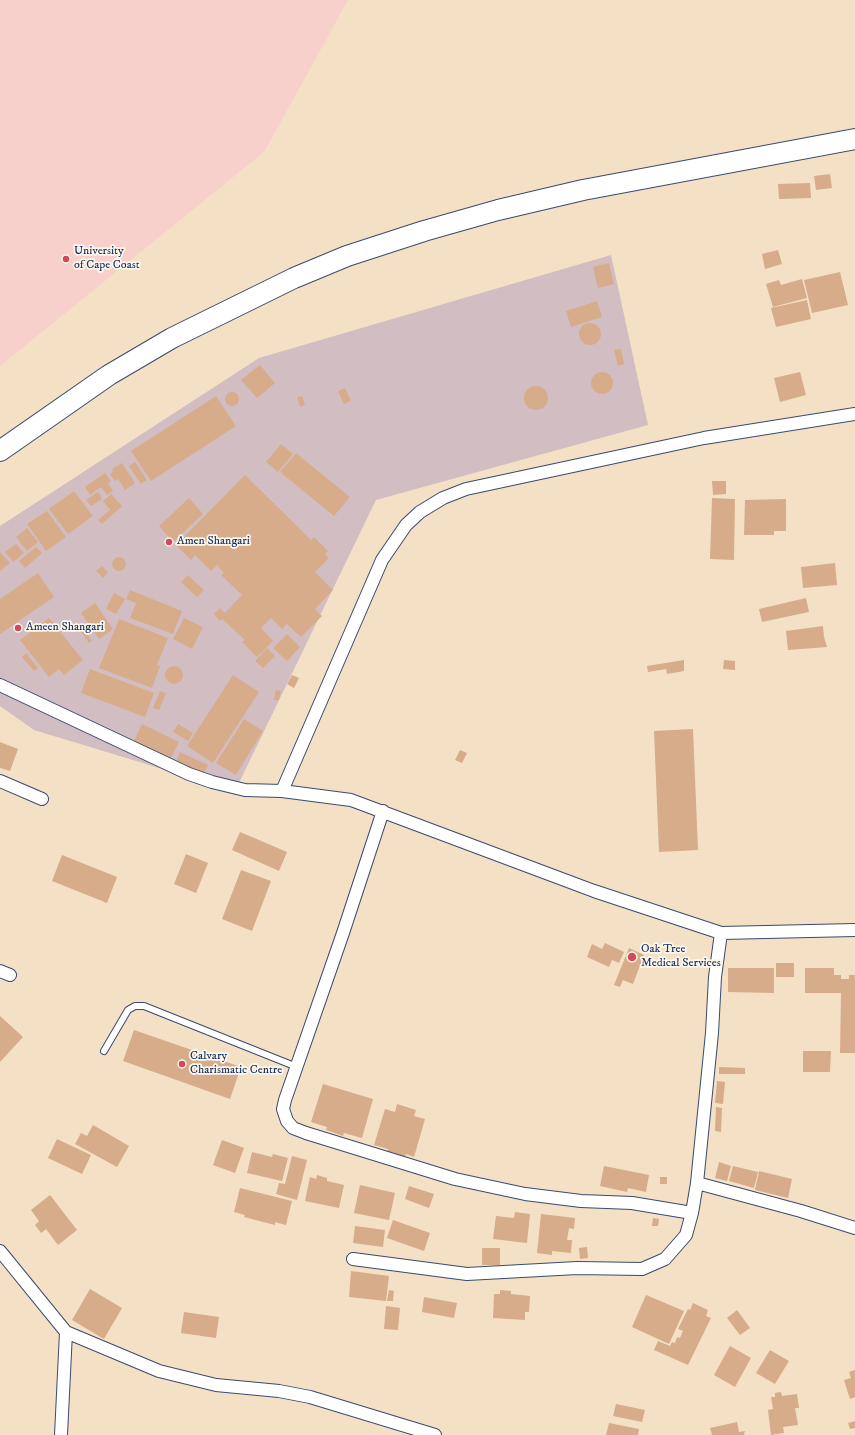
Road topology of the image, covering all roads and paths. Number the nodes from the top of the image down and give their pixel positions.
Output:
1 (855, 139) edge
2 (855, 414) edge
3 (0, 452) edge
4 (0, 685) edge
5 (0, 781) edge
6 (282, 791) junction
7 (42, 799) dead end
8 (383, 811) junction
9 (855, 930) edge
10 (721, 933) junction
11 (104, 1051) dead end
12 (297, 1067) junction
13 (697, 1183) junction
14 (692, 1213) junction
15 (855, 1228) edge
16 (0, 1251) edge
17 (353, 1259) dead end
18 (66, 1332) junction
19 (61, 1435) edge
20 (435, 1435) edge

1 - 3 highway
2 - 6 street
4 - 6 street
5 - 7 street
6 - 8 street
8 - 10 street
8 - 12 street
9 - 10 street
10 - 13 street
11 - 12 lane
12 - 14 street
13 - 14 street
13 - 15 street
14 - 17 street
16 - 18 street
18 - 19 street
18 - 20 street

